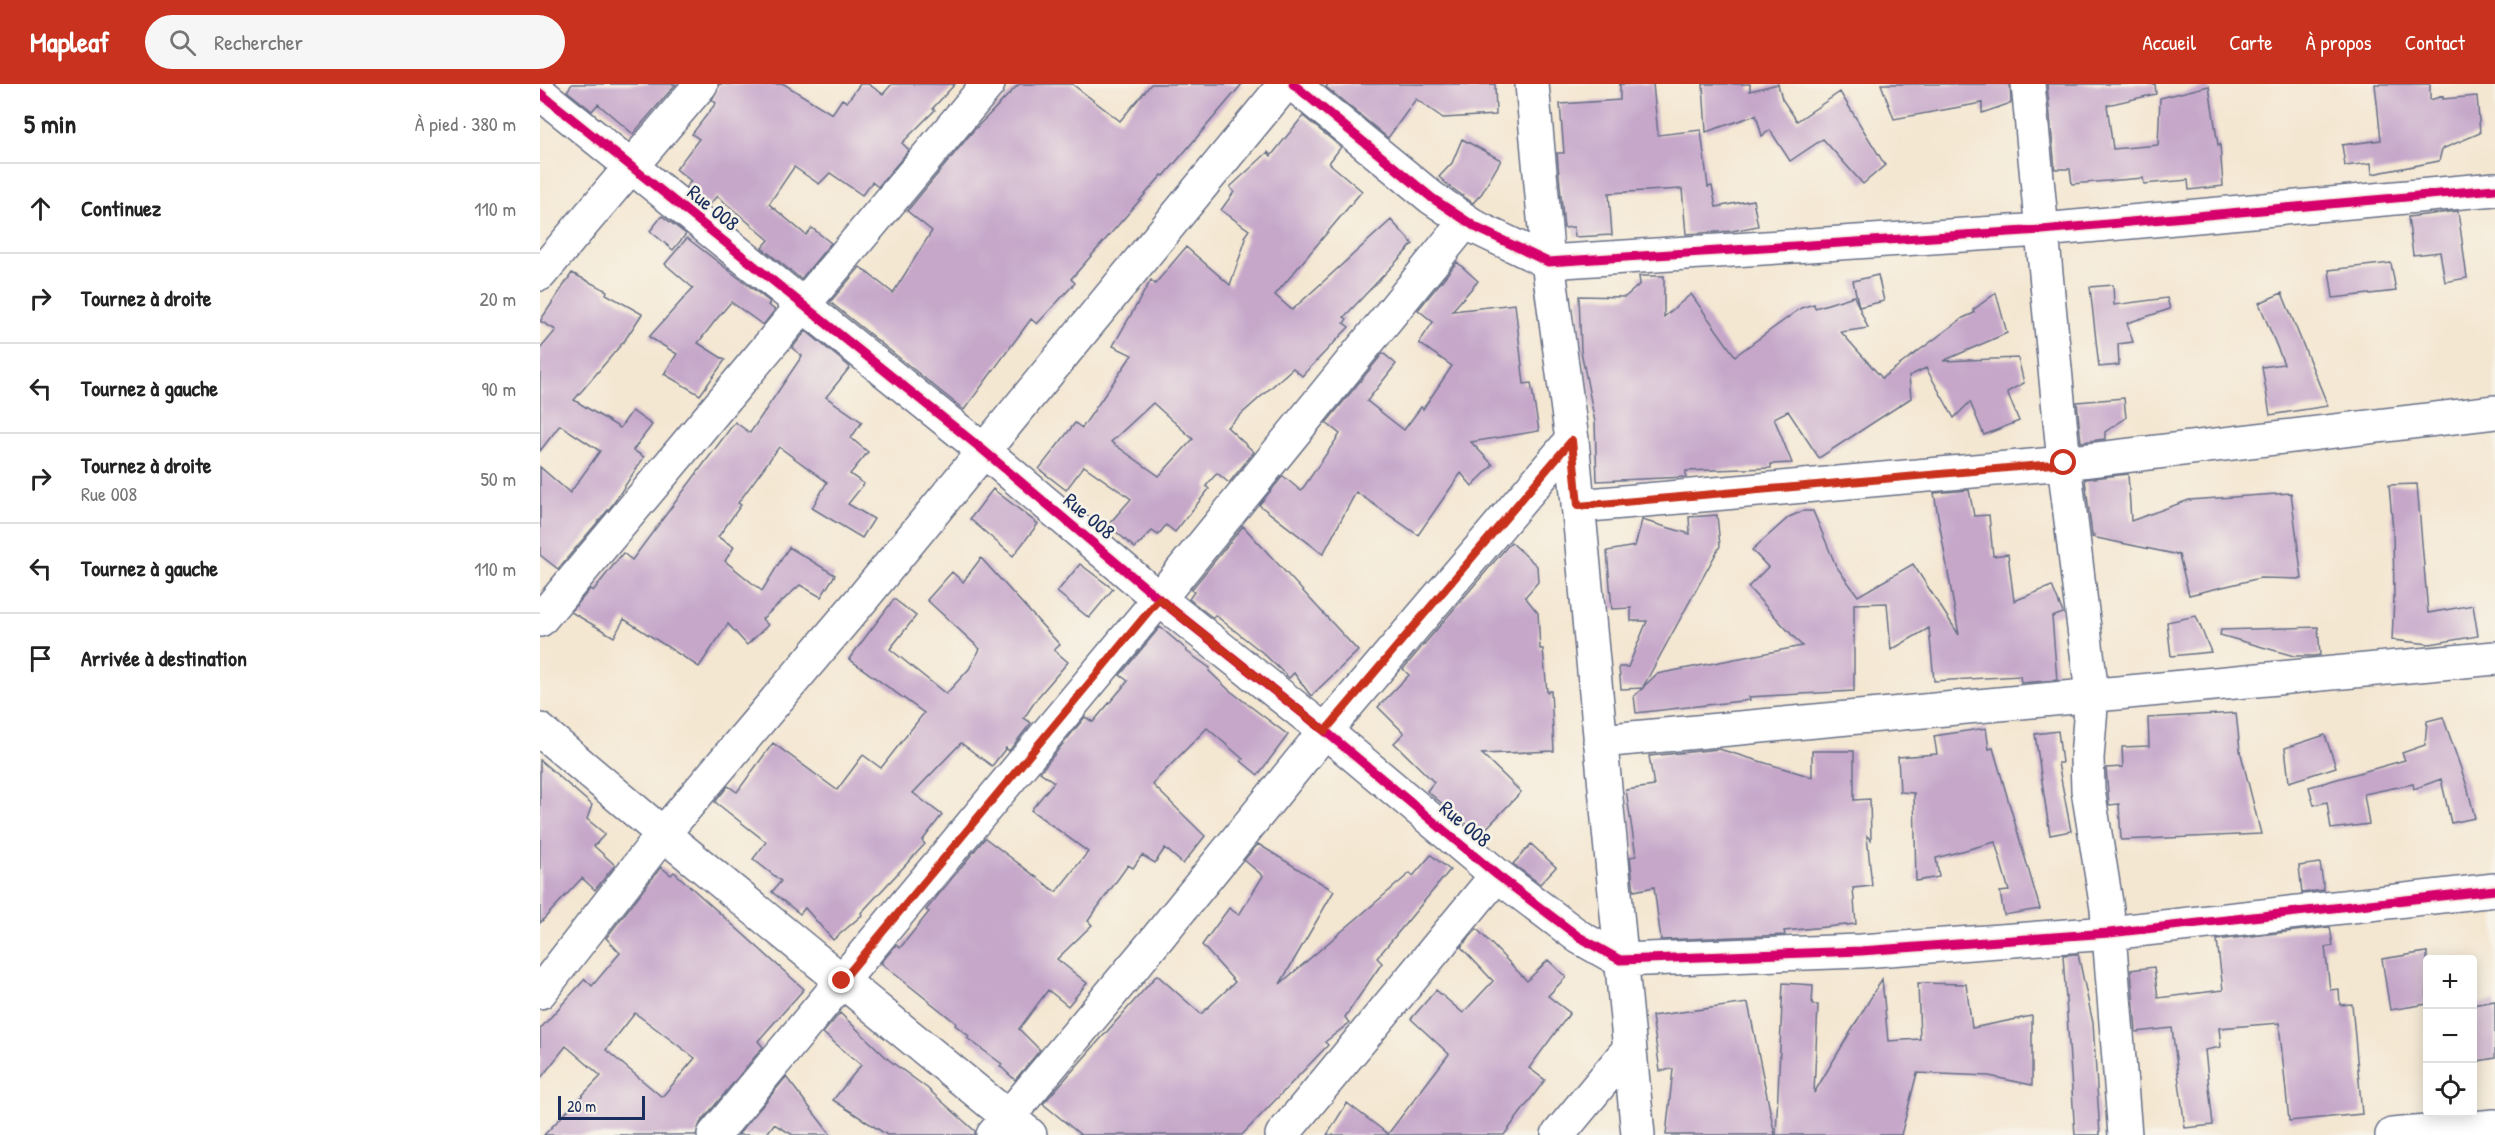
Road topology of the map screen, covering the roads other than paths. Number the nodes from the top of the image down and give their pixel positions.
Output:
1 (701, 84) edge
2 (988, 84) edge
3 (1285, 84) edge
4 (1293, 84) edge
5 (1532, 84) edge
6 (2028, 84) edge
7 (540, 93) edge
8 (631, 166) junction
9 (2495, 189) edge
10 (1466, 221) junction
11 (2042, 230) junction
12 (1548, 262) junction
13 (540, 274) edge
14 (805, 305) junction
15 (2495, 412) edge
16 (1572, 440) junction
17 (983, 450) junction
18 (2064, 463) junction
19 (1578, 506) junction
20 (1159, 599) junction
21 (540, 620) edge
22 (2495, 658) edge
23 (2092, 694) junction
24 (540, 730) edge
25 (1325, 731) junction
26 (1600, 741) junction
27 (663, 834) junction
28 (1497, 875) junction
29 (2495, 890) edge
30 (2109, 933) junction
31 (1620, 960) junction
32 (842, 981) junction
33 (540, 992) edge
34 (1629, 1049) junction
35 (2495, 1126) edge
36 (1010, 1129) edge
37 (714, 1135) edge
38 (1282, 1135) edge
39 (1558, 1135) edge
40 (1638, 1135) edge
41 (2125, 1135) edge
42 (2392, 1135) edge

1 - 8 street
2 - 14 street
3 - 17 street
4 - 10 street
5 - 12 street
6 - 11 street
7 - 8 street, Rue 008
8 - 13 street
8 - 14 street, Rue 008
9 - 11 street
10 - 12 street
10 - 20 street
11 - 12 street
11 - 18 street
12 - 16 street
14 - 17 street, Rue 008
14 - 21 street
15 - 18 street
16 - 19 street
16 - 25 street
17 - 20 street, Rue 008
17 - 27 street
18 - 19 street
18 - 23 street
19 - 26 street
20 - 25 street, Rue 008
20 - 32 street
22 - 23 street
23 - 26 street
23 - 30 street
24 - 27 street
25 - 28 street, Rue 008
25 - 36 street
26 - 31 street
27 - 32 street
27 - 33 street
28 - 31 street, Rue 008
28 - 38 street
29 - 30 street
30 - 31 street
30 - 41 street
31 - 34 street
32 - 36 street
32 - 37 street
34 - 39 street
34 - 40 street
35 - 42 street

